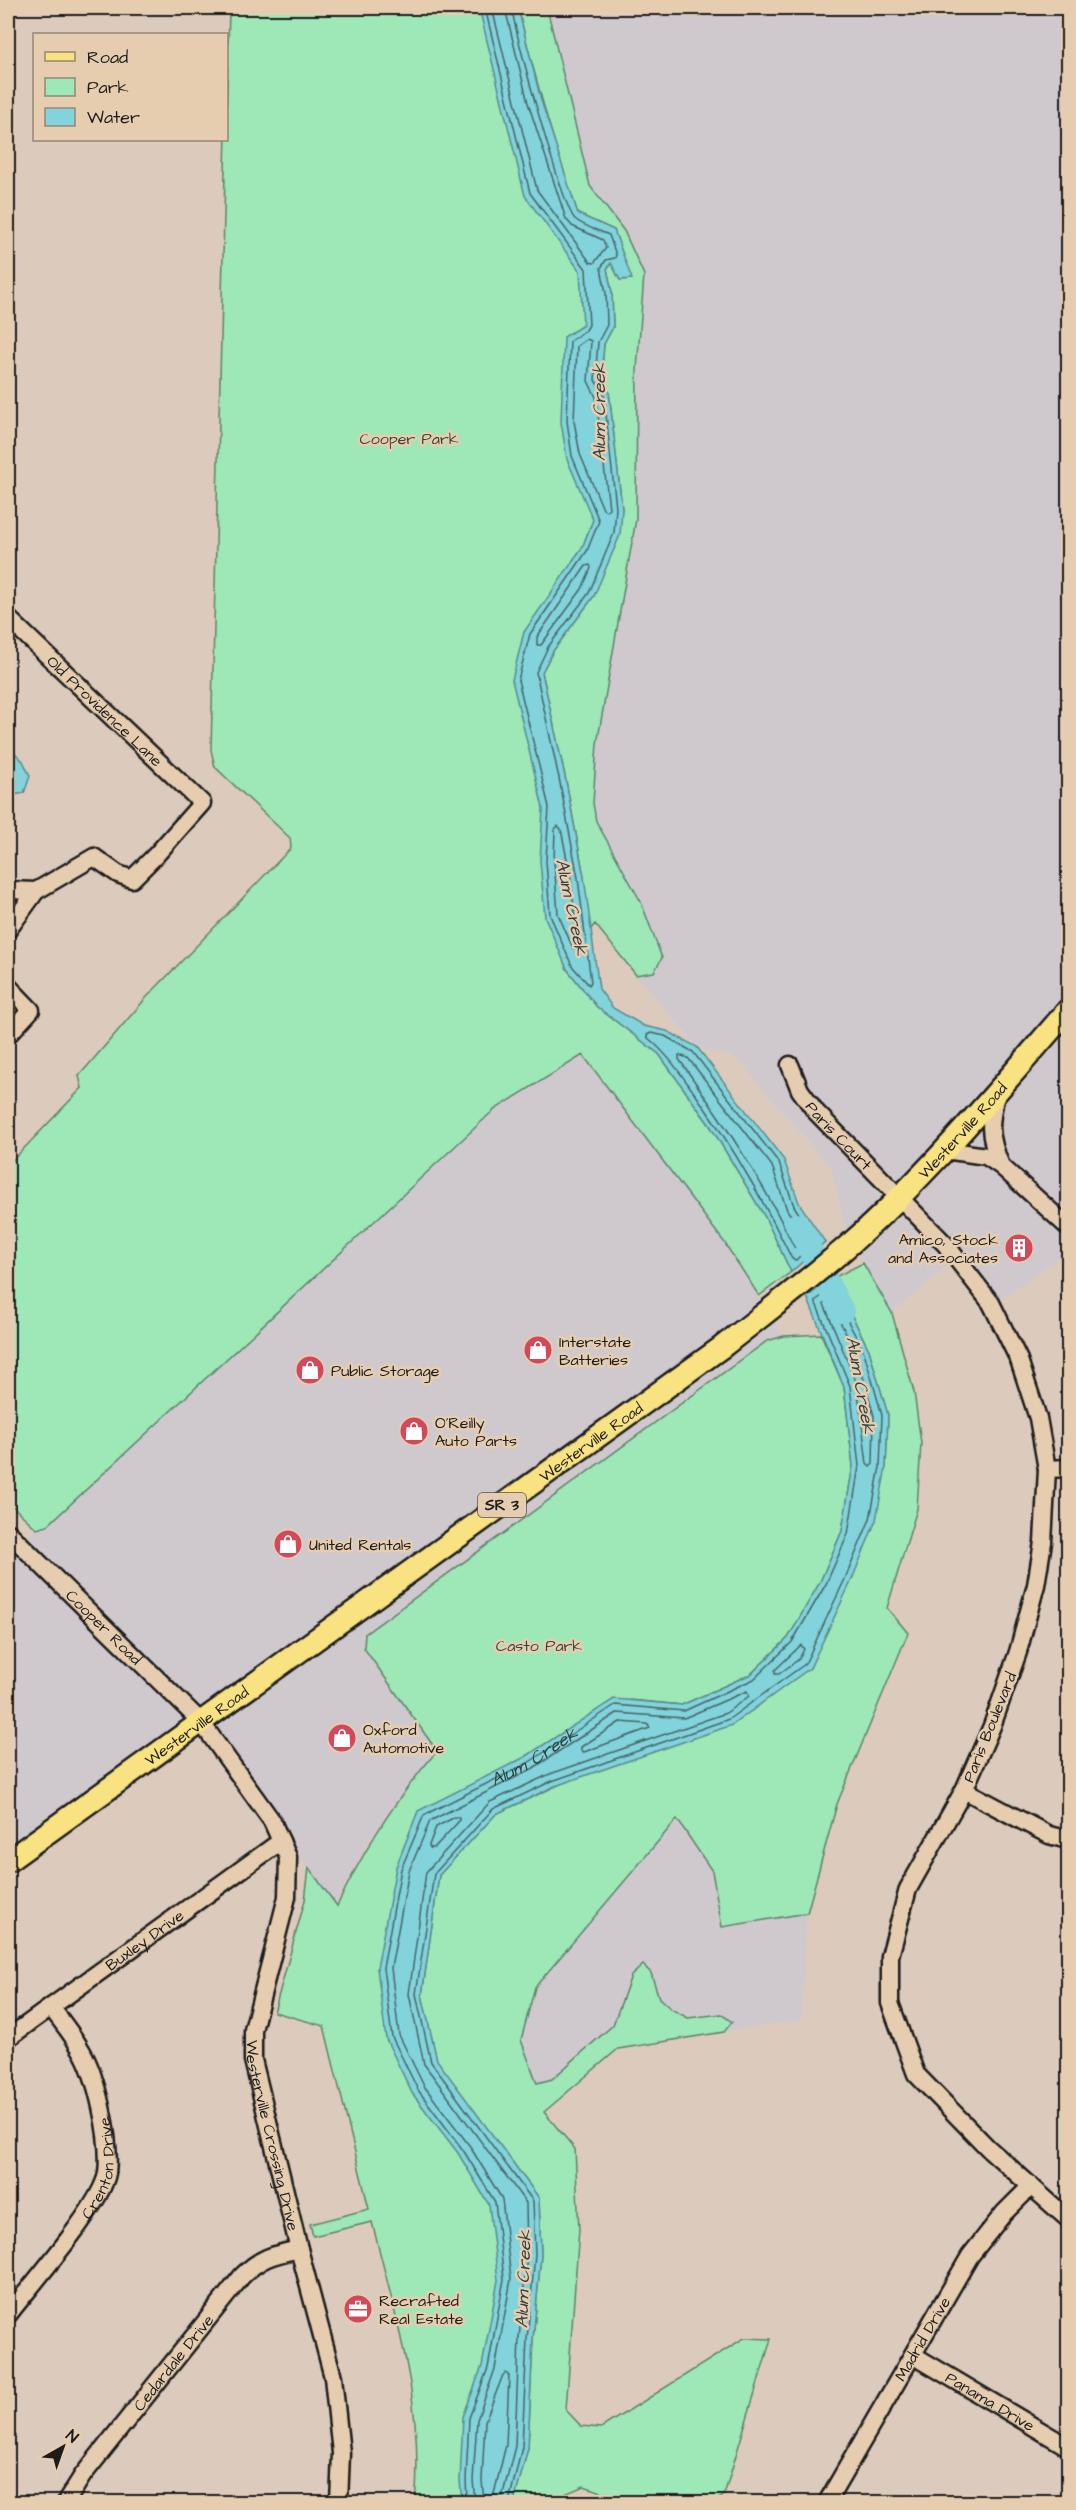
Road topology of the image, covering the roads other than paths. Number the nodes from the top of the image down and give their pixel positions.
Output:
1 (8, 618) edge
2 (8, 890) edge
3 (36, 891) junction
4 (8, 930) edge
5 (8, 986) edge
6 (1068, 1010) edge
7 (8, 1035) edge
8 (790, 1065) dead end
9 (997, 1091) junction
10 (945, 1150) junction
11 (1001, 1166) junction
12 (899, 1196) junction
13 (1068, 1227) edge
14 (1068, 1468) edge
15 (1047, 1469) junction
16 (8, 1532) edge
17 (201, 1722) junction
18 (964, 1790) junction
19 (1068, 1840) edge
20 (281, 1841) junction
21 (8, 1861) edge
22 (51, 2007) junction
23 (8, 2038) edge
24 (1031, 2186) junction
25 (1068, 2219) edge
26 (299, 2249) junction
27 (8, 2315) edge
28 (913, 2355) junction
29 (1068, 2446) edge
30 (832, 2501) edge
31 (66, 2502) edge
32 (339, 2502) edge

1 - 3 street, Old Providence Lane
2 - 3 street
3 - 4 street
5 - 7 street
6 - 9 main road, Westerville Road / SR 3
8 - 12 street, Paris Court
9 - 10 main road, Westerville Road / SR 3
9 - 11 street
10 - 11 street
10 - 12 main road, Westerville Road / SR 3
11 - 13 street
12 - 15 street, Paris Boulevard
12 - 17 main road, Westerville Road / SR 3
14 - 15 street
15 - 18 street, Paris Boulevard
16 - 17 street, Cooper Road
17 - 20 street, Westerville Crossing Drive
17 - 21 main road, Westerville Road / SR 3
18 - 19 street
18 - 24 street, Paris Boulevard
20 - 22 street, Buxley Drive
20 - 26 street, Westerville Crossing Drive
22 - 23 street, Buxley Drive
22 - 27 street, Crenton Drive
24 - 25 street, Paris Boulevard
24 - 28 street, Madrid Drive
26 - 31 street, Cedardale Drive
26 - 32 street, Westerville Crossing Drive
28 - 29 street, Panama Drive
28 - 30 street, Madrid Drive

